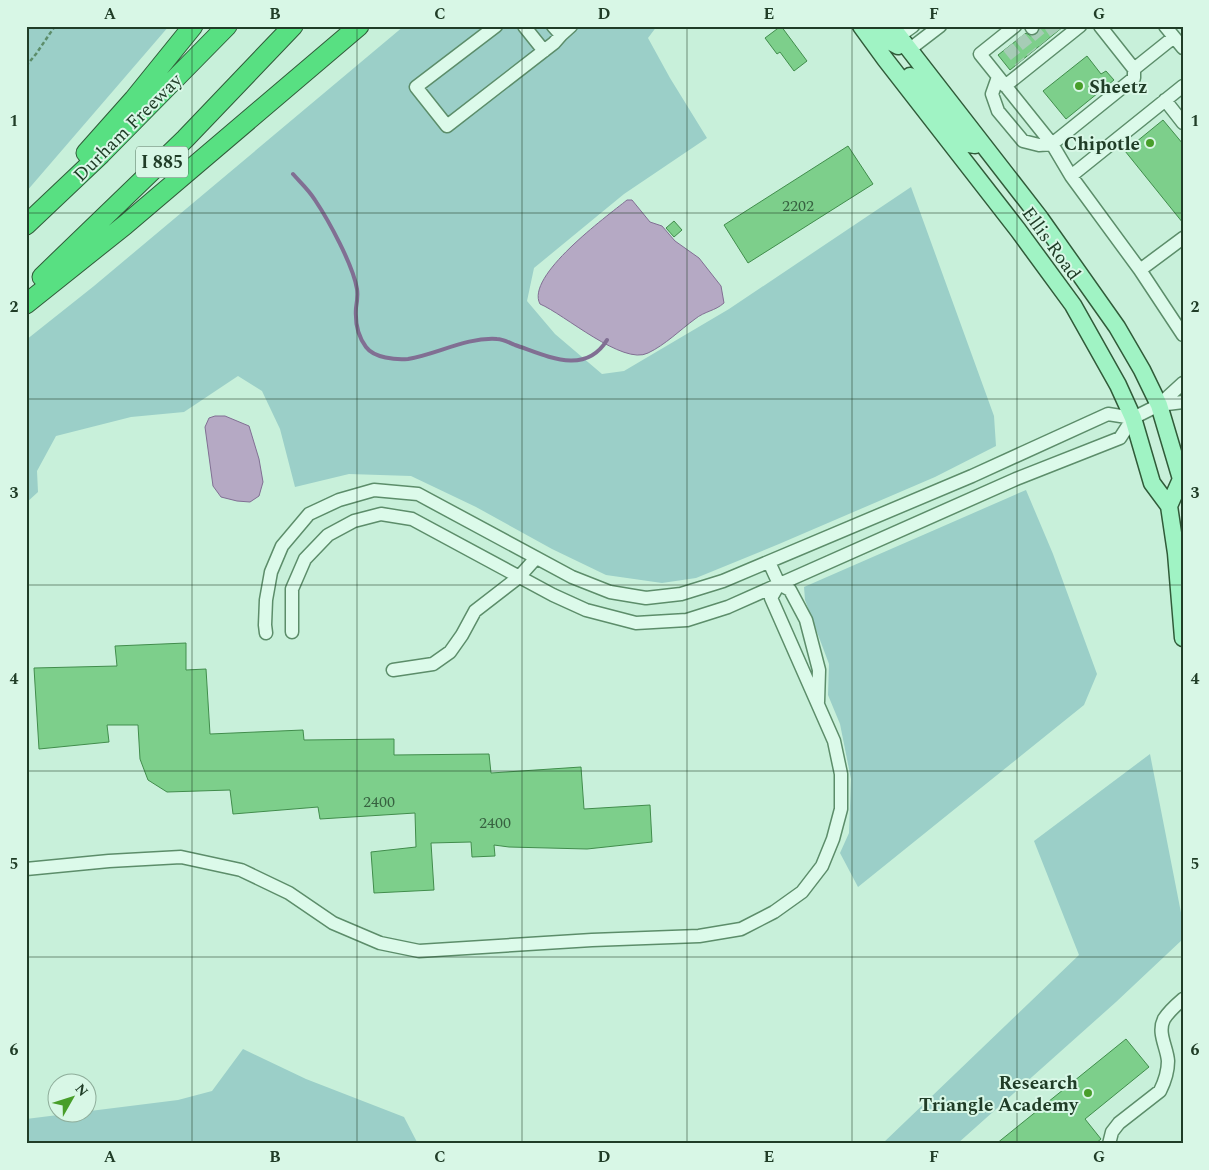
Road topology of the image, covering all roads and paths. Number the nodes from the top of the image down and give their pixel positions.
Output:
1 (55, 26) edge
2 (193, 26) edge
3 (226, 26) edge
4 (293, 26) edge
5 (359, 26) edge
6 (496, 26) edge
7 (524, 26) edge
8 (571, 26) edge
9 (861, 26) edge
10 (876, 26) edge
11 (940, 26) edge
12 (1100, 26) edge
13 (1165, 26) edge
14 (1075, 28) edge
15 (901, 29) edge
16 (1015, 29) edge
17 (557, 31) edge
18 (1179, 40) edge
19 (910, 50) junction
20 (544, 51) junction
21 (884, 59) junction
22 (26, 66) edge
23 (1134, 69) junction
24 (1002, 82) junction
25 (1183, 86) edge
26 (1165, 100) junction
27 (1183, 122) edge
28 (1052, 144) junction
29 (984, 146) junction
30 (1070, 176) junction
31 (26, 220) edge
32 (26, 225) edge
33 (1183, 238) edge
34 (1140, 270) junction
35 (26, 292) edge
36 (26, 304) edge
37 (1183, 335) edge
38 (1183, 383) edge
39 (1183, 402) edge
40 (1159, 405) junction
41 (1134, 418) junction
42 (972, 476) junction
43 (981, 495) junction
44 (1169, 506) junction
45 (536, 558) junction
46 (769, 562) junction
47 (519, 577) junction
48 (779, 584) junction
49 (292, 632) dead end
50 (266, 633) dead end
51 (1183, 638) edge
52 (393, 670) dead end
53 (818, 707) junction
54 (26, 869) edge
55 (1183, 999) edge
56 (1110, 1144) edge

1 - 22 path
2 - 31 highway
3 - 32 highway, Durham Freeway / I 885
4 - 35 highway, I 885
5 - 36 highway
6 - 20 street
7 - 20 street
8 - 17 street
9 - 21 main road, Ellis Road
10 - 19 main road
11 - 19 street
12 - 23 street
13 - 18 street
14 - 24 street
15 - 19 main road, Ellis Road
16 - 24 street
17 - 20 street
18 - 23 street
19 - 29 main road, Ellis Road
21 - 29 main road
21 - 41 main road, Ellis Road
23 - 28 street
24 - 28 street
24 - 28 street
25 - 26 street
26 - 27 street
26 - 30 street
28 - 30 street
29 - 40 main road, Ellis Road
30 - 34 street
33 - 34 street
34 - 37 street
38 - 40 street
39 - 40 street
40 - 41 street
40 - 44 main road, Ellis Road
41 - 42 street
41 - 43 street
41 - 44 main road, Ellis Road
42 - 43 street
42 - 46 street
43 - 48 street
44 - 51 main road, Ellis Road
45 - 46 street
45 - 47 street
45 - 50 street
46 - 48 street
47 - 48 street
47 - 49 street
47 - 52 street
48 - 53 street
48 - 53 street
53 - 54 street
55 - 56 street

